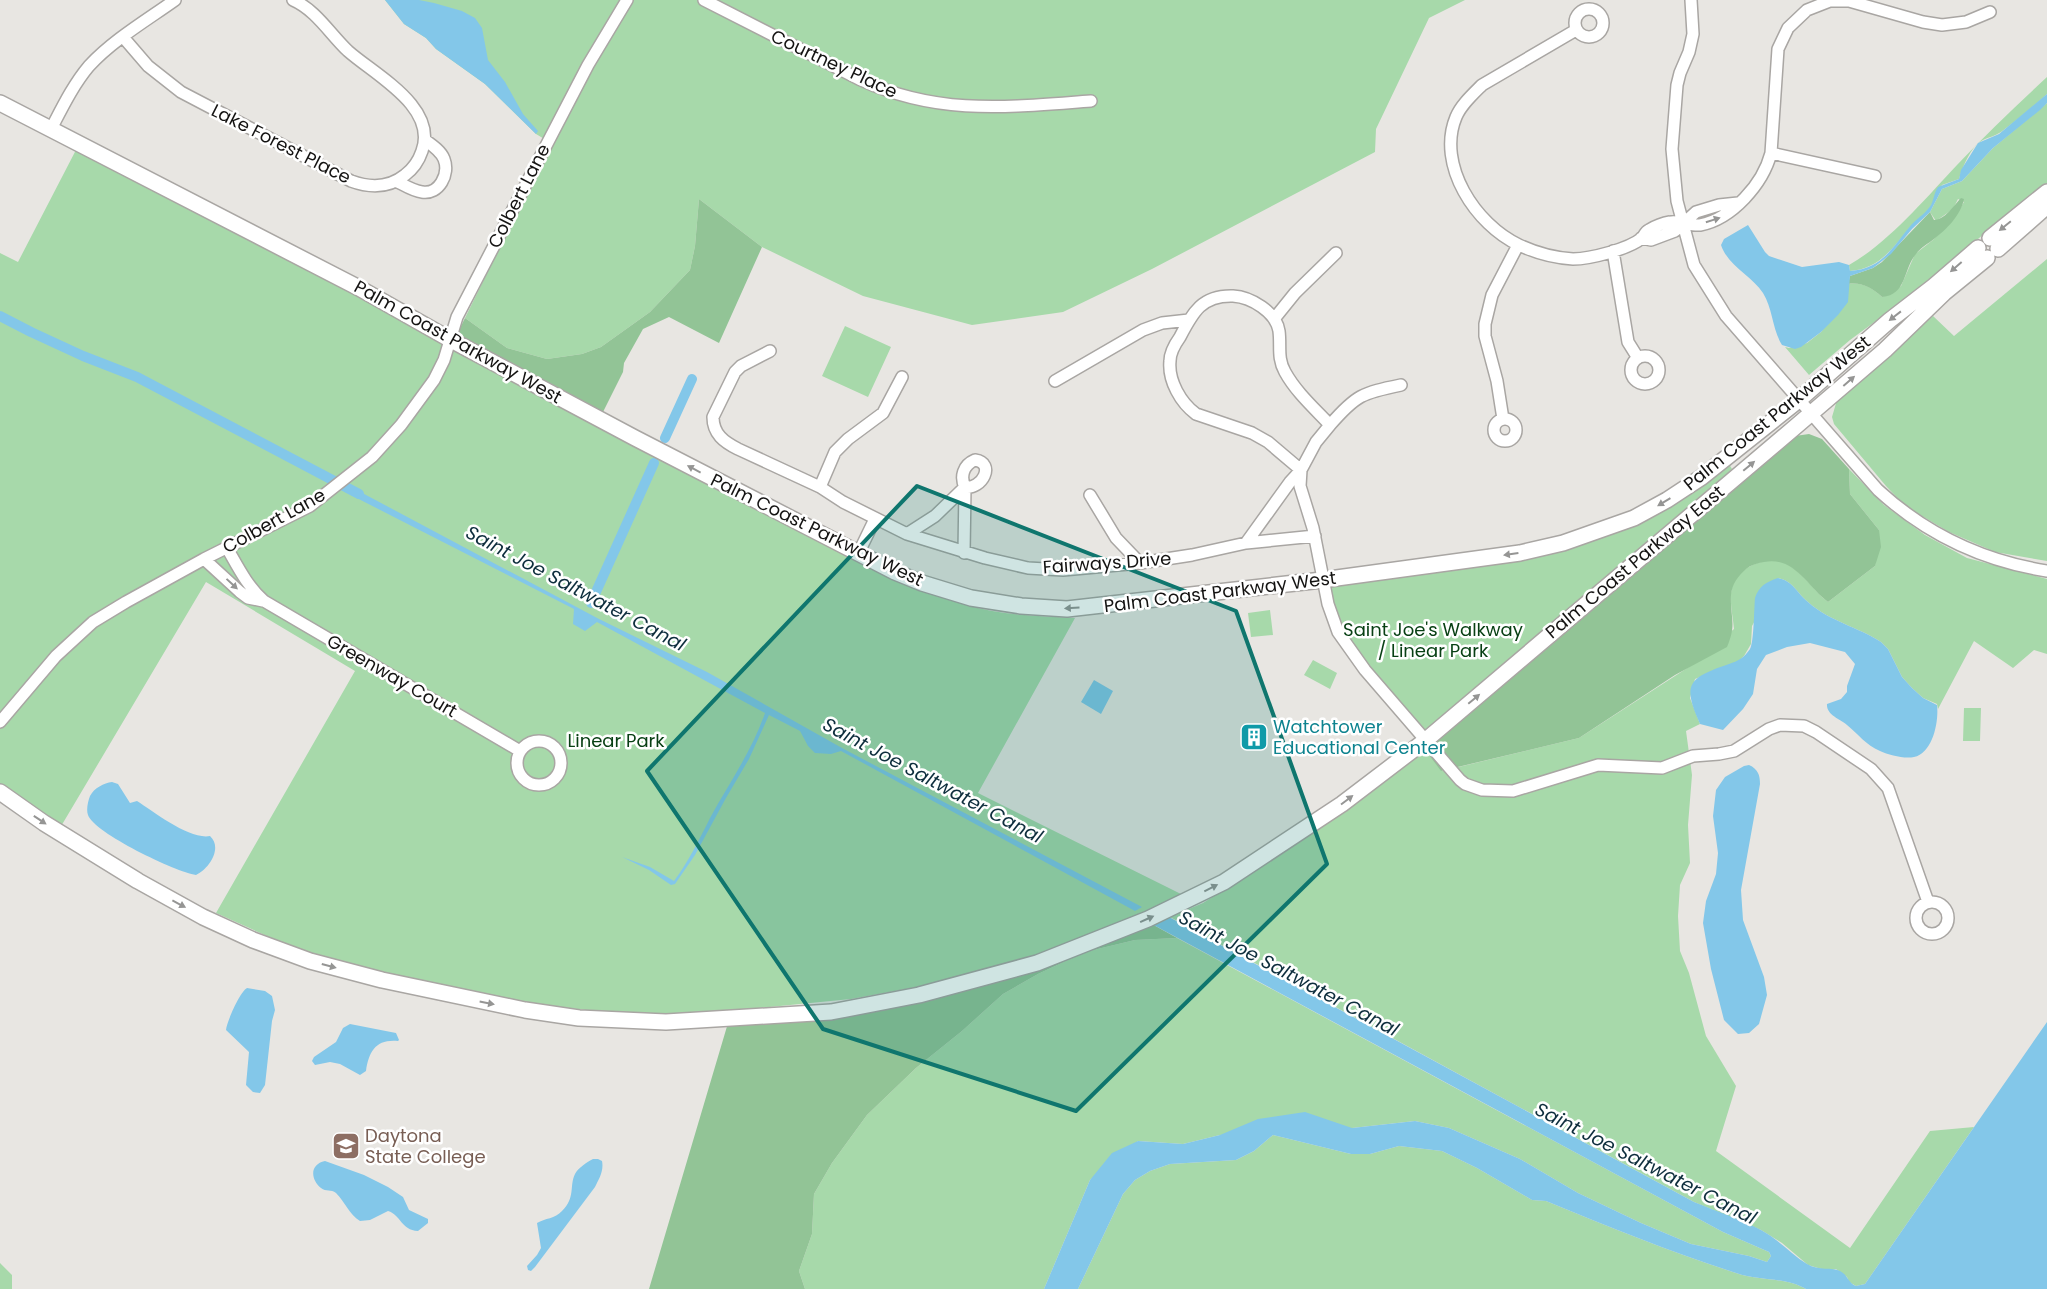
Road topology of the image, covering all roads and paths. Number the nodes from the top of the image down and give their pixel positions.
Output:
1 (175, 0) edge
2 (293, 0) edge
3 (627, 0) edge
4 (704, 0) edge
5 (1691, 0) edge
6 (1990, 12) dead end
7 (1576, 30) dead end
8 (124, 37) junction
9 (1092, 101) dead end
10 (0, 103) edge
11 (51, 129) junction
12 (425, 140) junction
13 (1771, 153) junction
14 (1875, 176) dead end
15 (396, 181) junction
16 (2047, 192) edge
17 (2047, 206) edge
18 (1683, 223) junction
19 (1518, 245) junction
20 (1988, 248) junction
21 (1613, 251) junction
22 (1336, 253) dead end
23 (1939, 290) junction
24 (1274, 319) junction
25 (1188, 320) junction
26 (451, 340) junction
27 (770, 351) dead end
28 (1638, 358) dead end
29 (902, 377) dead end
30 (1055, 381) dead end
31 (1401, 385) dead end
32 (1800, 399) junction
33 (1812, 413) junction
34 (1503, 419) dead end
35 (1330, 424) junction
36 (1301, 470) junction
37 (820, 487) junction
38 (1090, 495) dead end
39 (875, 519) junction
40 (907, 534) junction
41 (1315, 536) junction
42 (1246, 543) junction
43 (227, 548) junction
44 (964, 553) junction
45 (858, 554) junction
46 (204, 559) junction
47 (1140, 563) junction
48 (2047, 571) edge
49 (1322, 580) junction
50 (264, 601) junction
51 (0, 722) edge
52 (1426, 740) junction
53 (520, 751) dead end
54 (0, 792) edge
55 (1928, 902) dead end

1 - 8 street
2 - 12 street
3 - 26 street, Colbert Lane
4 - 9 street, Courtney Place
5 - 18 street
6 - 13 street
7 - 19 street
8 - 11 street
8 - 15 street, Lake Forest Place
10 - 11 main road, Palm Coast Parkway West
11 - 26 main road, Palm Coast Parkway West
12 - 15 street
12 - 15 street
13 - 14 street
13 - 18 street
16 -> 20 main road
17 - 20 main road
18 - 21 street
18 - 32 street
19 - 21 street
19 - 34 street
20 - 23 main road
21 - 28 street
22 - 24 street
23 -> 32 main road, Palm Coast Parkway West
33 -> 23 main road, Palm Coast Parkway East
24 - 25 street
24 - 35 street
25 - 30 street
25 - 36 street
26 - 43 street, Colbert Lane
45 -> 26 main road, Palm Coast Parkway West
27 - 37 street, Fairways Drive
29 - 37 street
31 - 35 street
32 - 33 street
32 -> 49 main road, Palm Coast Parkway West
33 - 48 street
52 -> 33 main road, Palm Coast Parkway East
35 - 36 street
36 - 41 street
36 - 42 street
37 - 39 street, Fairways Drive
38 - 47 street
39 - 40 street, Fairways Drive
39 - 45 street
40 - 44 street, Fairways Drive
40 - 44 street
41 - 42 street, Fairways Drive
41 - 49 street
42 - 47 street, Fairways Drive
43 - 46 street, Colbert Lane
43 - 50 street
44 - 47 street, Fairways Drive
49 -> 45 main road, Palm Coast Parkway West
46 -> 50 street
46 - 51 street, Colbert Lane
49 - 52 street
50 - 53 street, Greenway Court
54 -> 52 main road, Palm Coast Parkway East
52 - 55 street

